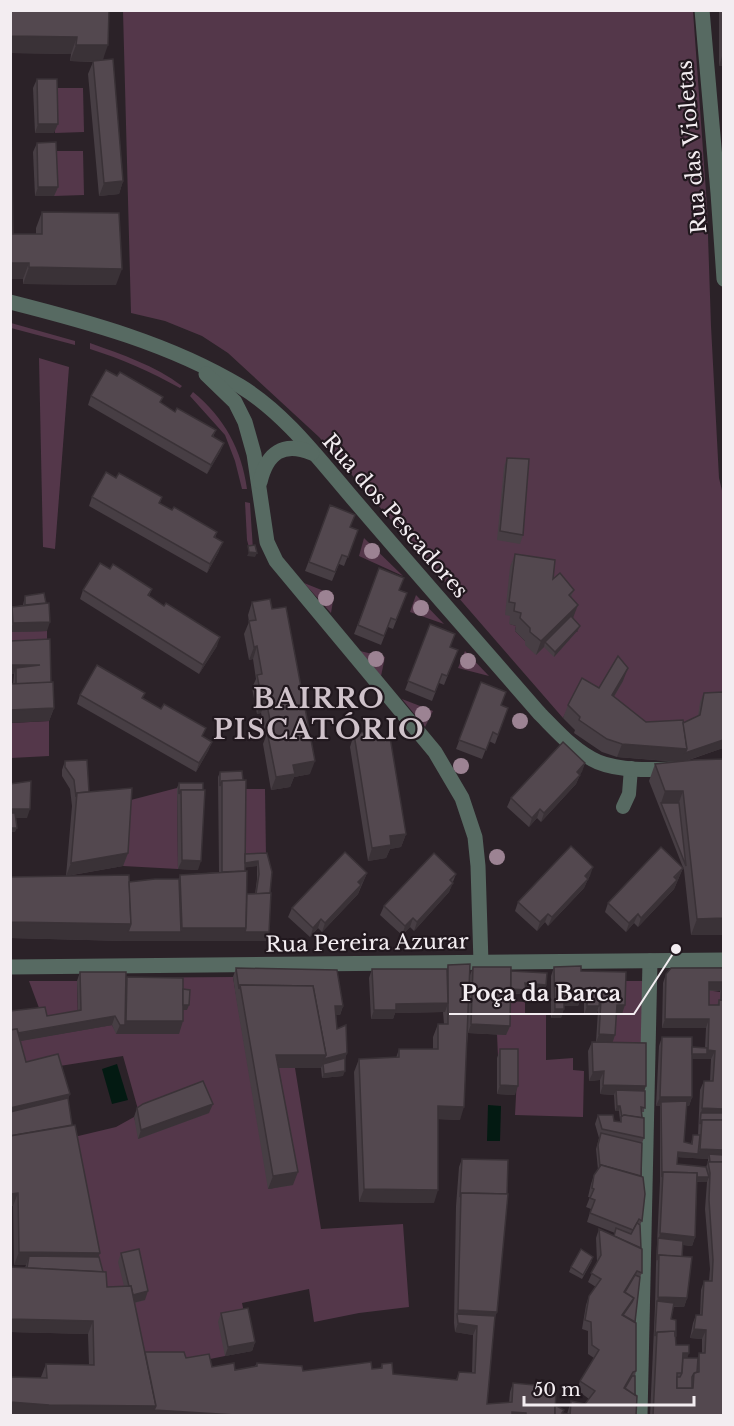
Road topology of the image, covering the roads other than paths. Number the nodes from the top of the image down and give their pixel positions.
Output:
1 (702, 10) edge
2 (723, 279) edge
3 (10, 302) edge
4 (190, 360) junction
5 (312, 453) junction
6 (259, 487) junction
7 (632, 768) junction
8 (691, 768) edge
9 (623, 807) dead end
10 (723, 960) edge
11 (650, 961) junction
12 (481, 963) junction
13 (10, 967) edge
14 (640, 1416) edge

1 - 2 street, Rua das Violetas
3 - 4 street, Rua dos Pescadores
4 - 5 street, Rua dos Pescadores
4 - 6 street
5 - 6 street
5 - 7 street, Rua dos Pescadores
6 - 12 street
7 - 8 street, Rua dos Pescadores
7 - 9 lane
10 - 11 street, Rua Pereira Azurar
11 - 12 street, Rua Pereira Azurar
11 - 14 street
12 - 13 street, Rua Pereira Azurar

